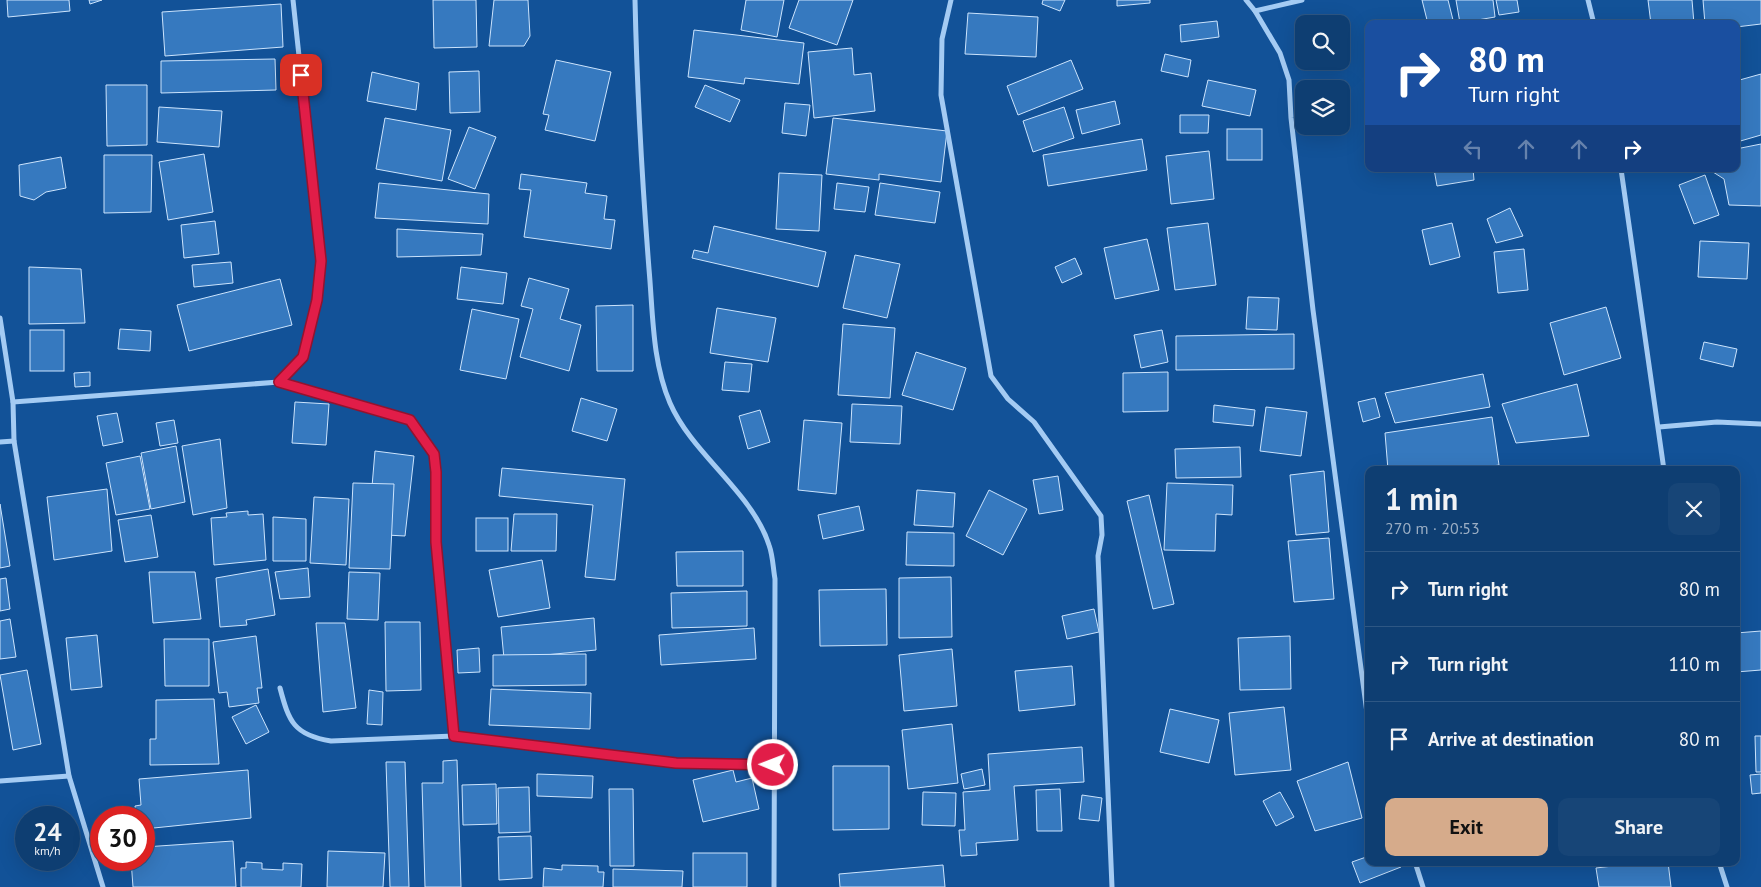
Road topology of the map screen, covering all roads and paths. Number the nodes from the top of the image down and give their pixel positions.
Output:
1 (293, 0) edge
2 (635, 0) edge
3 (951, 0) edge
4 (1246, 0) edge
5 (1302, 0) edge
6 (1588, 0) edge
7 (1256, 11) junction
8 (1593, 20) edge
9 (1621, 172) edge
10 (0, 318) edge
11 (279, 382) junction
12 (13, 402) junction
13 (1761, 424) edge
14 (1659, 427) junction
15 (14, 440) junction
16 (0, 442) edge
17 (1664, 466) edge
18 (280, 688) dead end
19 (1365, 698) edge
20 (454, 736) junction
21 (773, 765) junction
22 (69, 776) junction
23 (0, 781) edge
24 (1415, 866) edge
25 (1720, 866) edge
26 (103, 887) edge
27 (774, 887) edge
28 (1112, 887) edge
29 (1423, 887) edge
30 (1727, 887) edge

1 - 11 street
2 - 21 street
3 - 28 street
4 - 7 street
5 - 7 street
6 - 8 street
7 - 19 street
9 - 14 street
10 - 12 street
11 - 12 street
11 - 20 street
12 - 15 street
13 - 14 street
14 - 17 street
15 - 16 street
15 - 22 street
18 - 20 street
20 - 21 street
21 - 27 street
22 - 23 street
22 - 26 street
24 - 29 street
25 - 30 street

